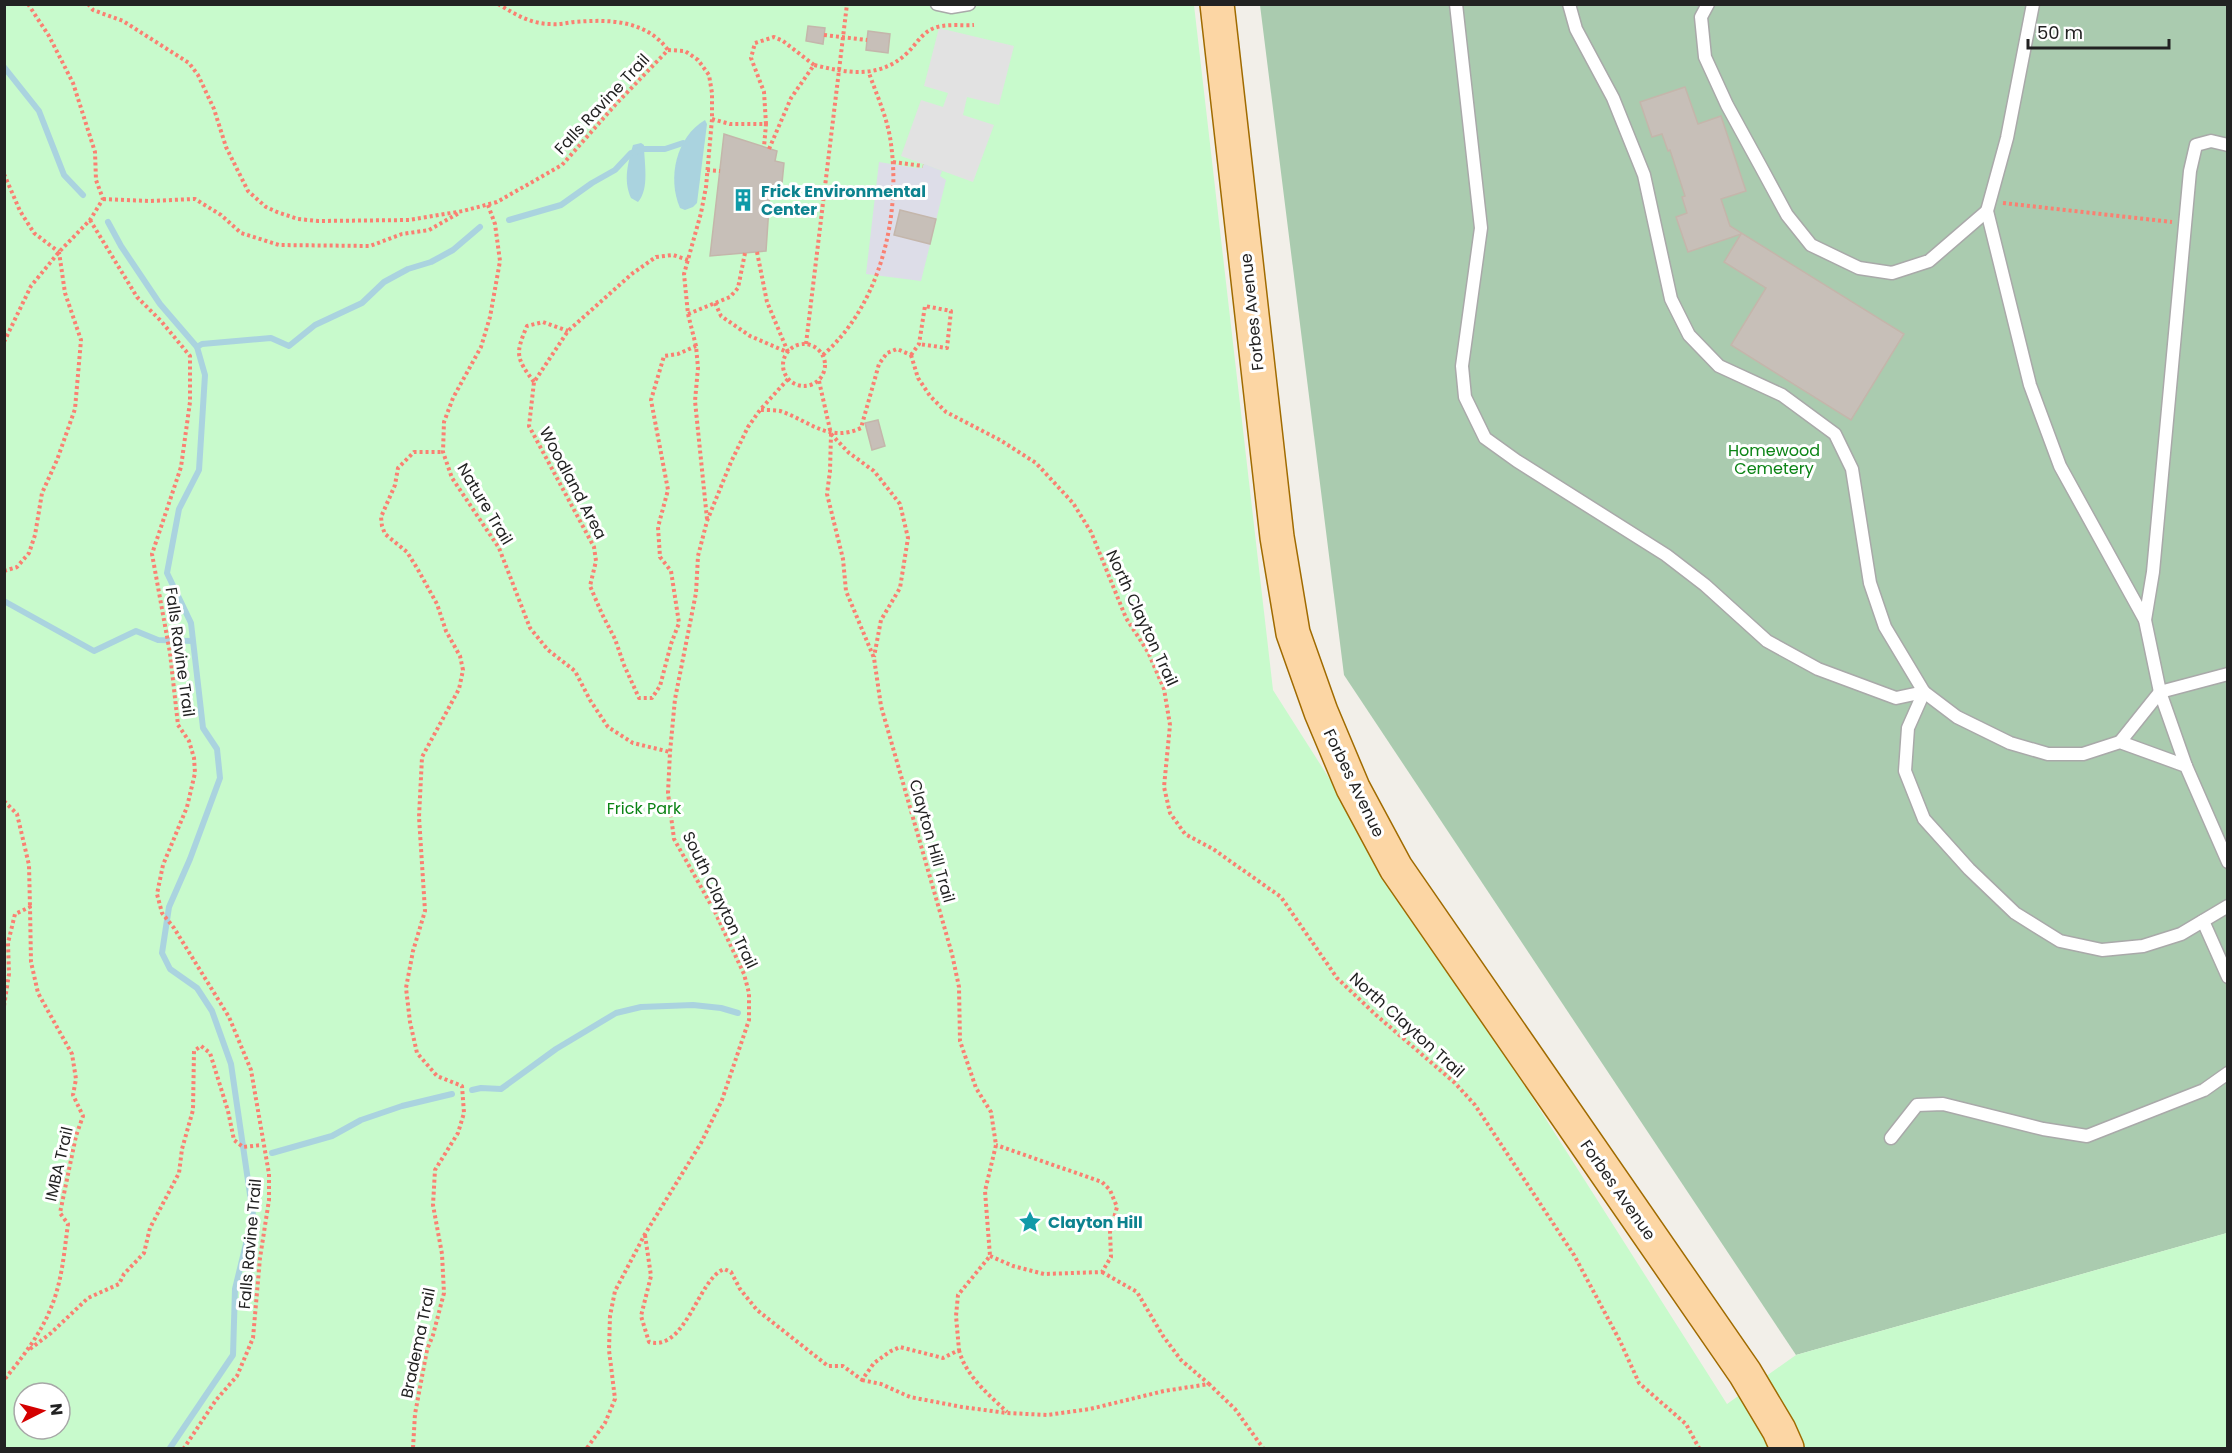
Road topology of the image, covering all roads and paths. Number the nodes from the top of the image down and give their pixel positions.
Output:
1 (28, 4) edge
2 (88, 4) edge
3 (498, 4) edge
4 (847, 4) edge
5 (937, 4) edge
6 (969, 4) edge
7 (1217, 4) edge
8 (1456, 4) edge
9 (1569, 4) edge
10 (1708, 4) edge
11 (2033, 4) edge
12 (974, 25) dead end
13 (824, 35) dead end
14 (843, 37) junction
15 (867, 40) dead end
16 (668, 50) junction
17 (814, 65) junction
18 (839, 71) junction
19 (869, 73) junction
20 (712, 121) junction
21 (766, 124) junction
22 (2228, 145) edge
23 (764, 147) dead end
24 (770, 149) dead end
25 (893, 162) junction
26 (923, 166) dead end
27 (707, 170) junction
28 (720, 171) dead end
29 (4, 174) edge
30 (103, 199) junction
31 (488, 204) junction
32 (1988, 206) junction
33 (463, 212) junction
34 (90, 220) junction
35 (2185, 224) junction
36 (59, 252) junction
37 (757, 252) dead end
38 (745, 253) dead end
39 (688, 260) junction
40 (715, 303) junction
41 (688, 314) junction
42 (568, 330) junction
43 (4, 342) edge
44 (806, 344) junction
45 (919, 344) junction
46 (696, 346) junction
47 (788, 352) junction
48 (823, 355) junction
49 (911, 356) junction
50 (788, 379) junction
51 (819, 381) junction
52 (534, 382) junction
53 (760, 410) junction
54 (831, 434) junction
55 (443, 452) junction
56 (707, 521) junction
57 (4, 571) edge
58 (2145, 620) junction
59 (679, 623) junction
60 (690, 625) junction
61 (874, 657) junction
62 (2228, 674) edge
63 (1923, 692) junction
64 (2160, 692) junction
65 (2120, 742) junction
66 (670, 752) junction
67 (2186, 766) junction
68 (4, 801) edge
69 (2228, 862) edge
70 (2228, 906) edge
71 (30, 907) junction
72 (2203, 921) junction
73 (2228, 977) edge
74 (4, 1006) edge
75 (2228, 1073) edge
76 (1891, 1138) dead end
77 (262, 1145) junction
78 (996, 1145) junction
79 (645, 1234) junction
80 (990, 1256) junction
81 (1102, 1272) junction
82 (959, 1350) junction
83 (27, 1351) junction
84 (4, 1380) edge
85 (862, 1380) junction
86 (1209, 1384) junction
87 (1007, 1413) junction
88 (184, 1449) edge
89 (413, 1449) edge
90 (587, 1449) edge
91 (1263, 1449) edge
92 (1699, 1449) edge
93 (1786, 1449) edge

1 - 30 path
2 - 33 path, Falls Ravine Trail
3 - 16 path, Falls Ravine Trail
4 - 14 path
5 - 6 lane
7 - 93 main road, Forbes Avenue
8 - 63 lane
9 - 63 lane
10 - 32 lane
11 - 32 lane
12 - 19 path
13 - 14 path
14 - 15 path
14 - 18 path
16 - 20 path
16 - 31 path, Falls Ravine Trail
17 - 18 path
17 - 21 path
17 - 24 path
18 - 19 path
18 - 44 path
19 - 25 path
20 - 21 path
20 - 27 path
21 - 23 path
22 - 35 lane
25 - 26 path
25 - 48 path
27 - 28 path
27 - 39 path
29 - 36 path
30 - 33 path
30 - 34 path
31 - 33 path, Falls Ravine Trail
31 - 55 path, Nature Trail
32 - 35 path
32 - 58 lane
34 - 36 path
34 - 77 path, Falls Ravine Trail
35 - 58 lane
36 - 43 path
36 - 57 path
37 - 47 path
38 - 40 path
39 - 41 path
39 - 42 path, Woodland Area
40 - 41 path
40 - 47 path
41 - 46 path
42 - 52 path, Woodland Area
42 - 52 path
44 - 47 path
44 - 48 path
45 - 45 path
45 - 49 path
46 - 56 path
46 - 59 path, Woodland Area
47 - 50 path
48 - 51 path
49 - 54 path
49 - 92 path, North Clayton Trail
50 - 51 path
50 - 53 path, South Clayton Trail
51 - 54 path, Clayton Hill Trail
52 - 59 path, Woodland Area
53 - 54 path
53 - 56 path, South Clayton Trail
54 - 61 path, Clayton Hill Trail
54 - 61 path
55 - 66 path, Nature Trail
55 - 89 path, Bradema Trail
56 - 60 path, South Clayton Trail
58 - 64 lane
59 - 60 path
60 - 66 path, South Clayton Trail
61 - 78 path, Clayton Hill Trail
62 - 64 lane
63 - 65 lane
63 - 72 lane
64 - 65 lane
64 - 67 lane
65 - 67 lane
66 - 79 path, South Clayton Trail
67 - 69 lane
68 - 71 path, IMBA Trail
70 - 72 lane
71 - 74 path
71 - 83 path, IMBA Trail
72 - 73 lane
75 - 76 lane
77 - 83 path
77 - 88 path, Falls Ravine Trail
78 - 80 path, Clayton Hill Trail
78 - 81 path
79 - 85 path
79 - 90 path, South Clayton Trail
80 - 81 path
80 - 82 path
81 - 86 path
82 - 85 path
82 - 87 path
83 - 84 path
85 - 87 path
86 - 87 path
86 - 91 path

